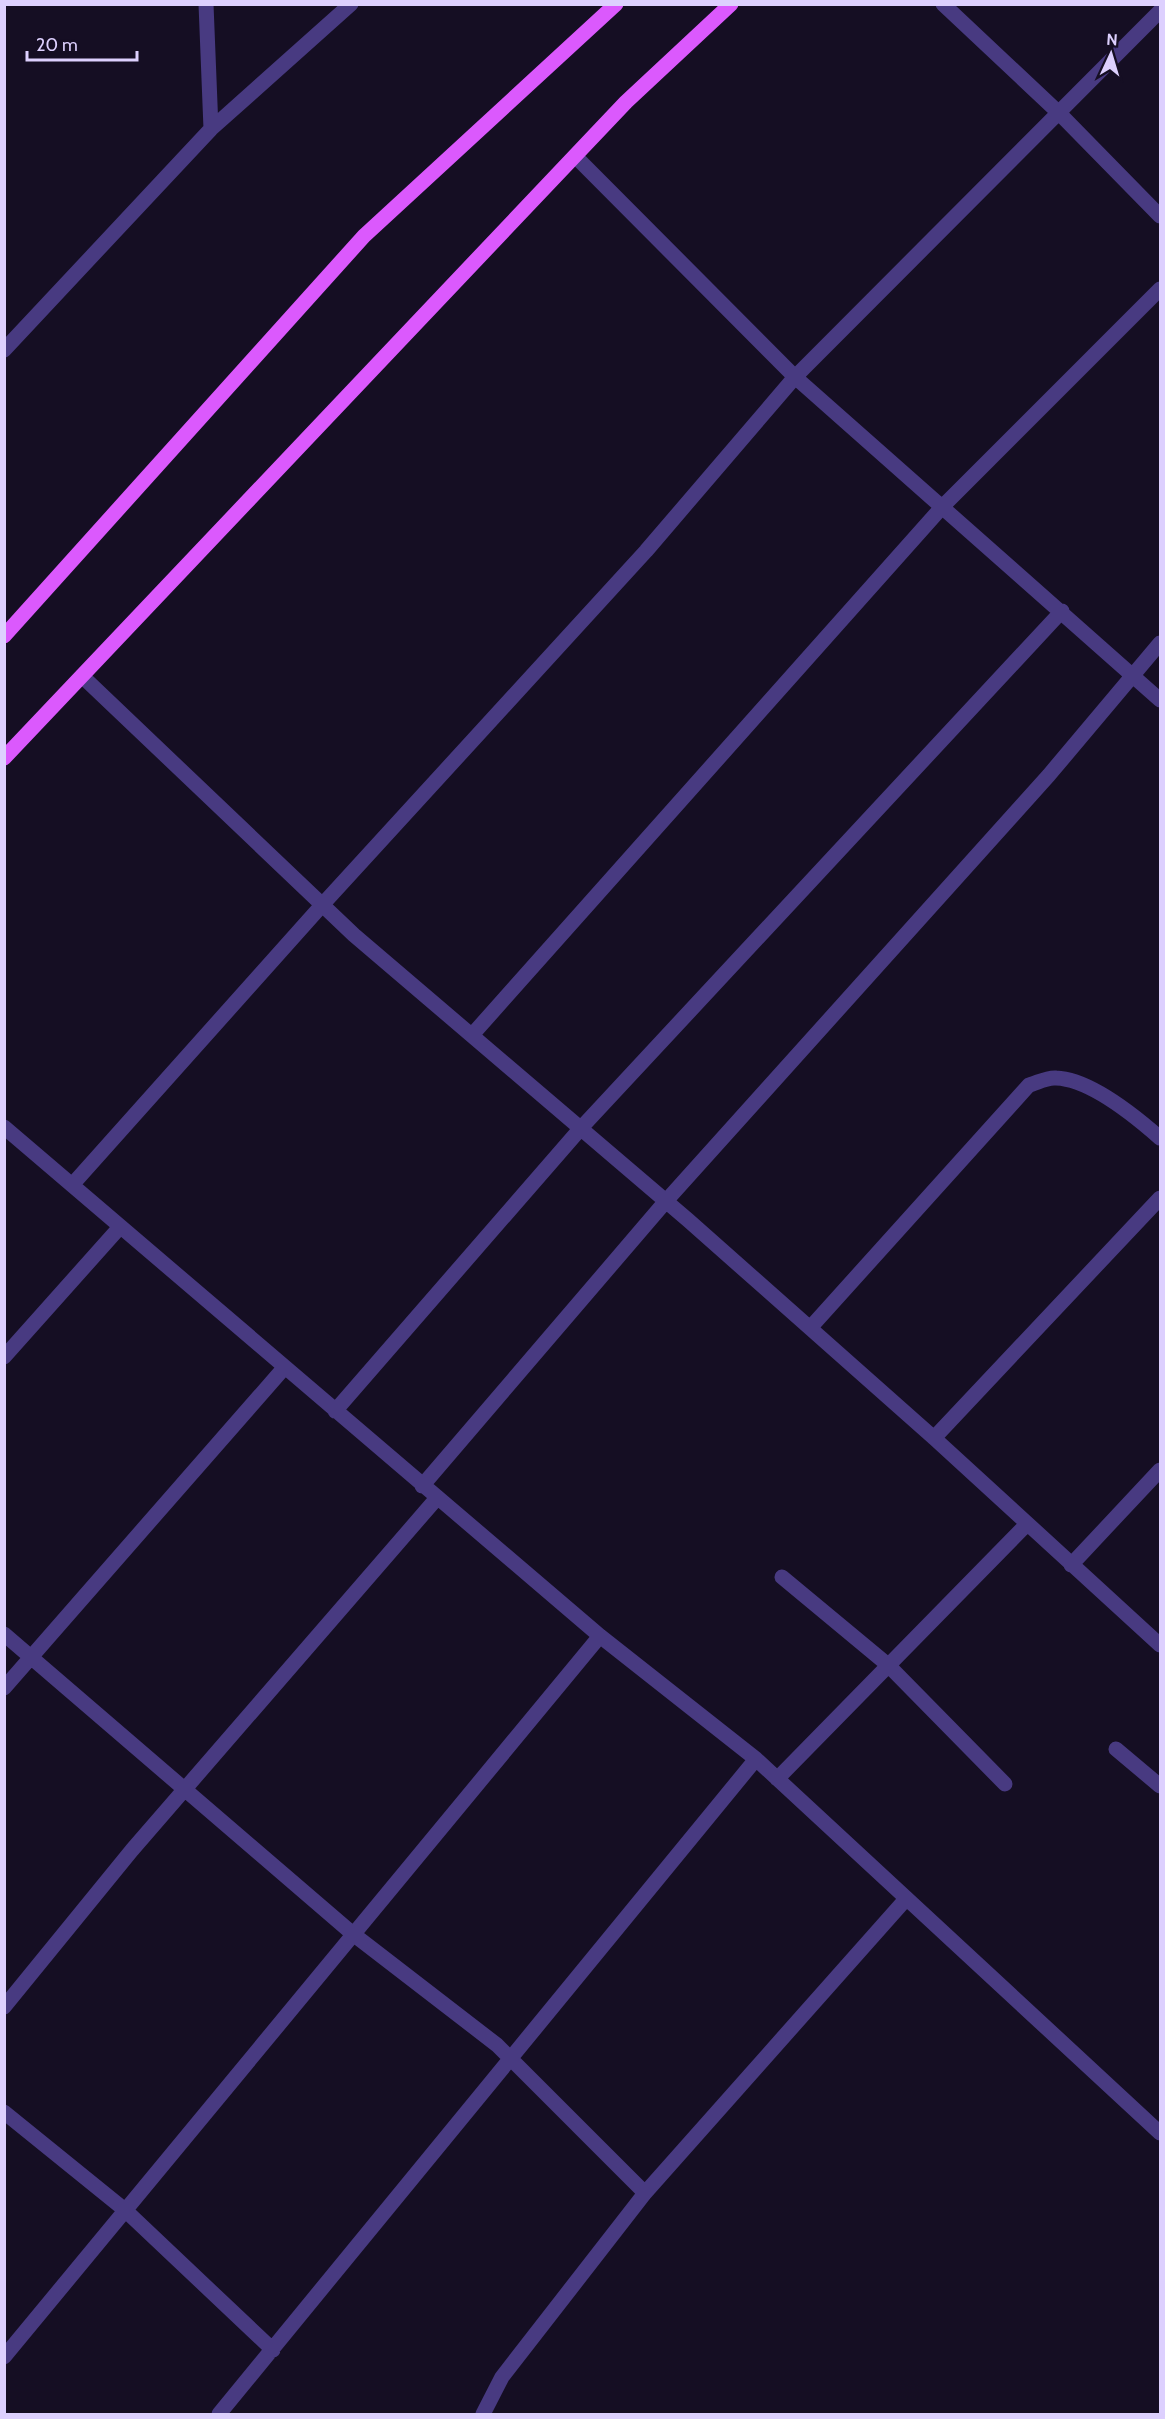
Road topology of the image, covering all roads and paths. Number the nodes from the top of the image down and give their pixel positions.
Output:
1 (206, 4) edge
2 (351, 4) edge
3 (616, 4) edge
4 (731, 4) edge
5 (943, 4) edge
6 (1161, 11) edge
7 (1060, 114) junction
8 (211, 129) junction
9 (575, 156) junction
10 (1161, 216) edge
11 (1161, 288) edge
12 (4, 350) edge
13 (795, 377) junction
14 (943, 506) junction
15 (1062, 611) junction
16 (4, 636) edge
17 (1161, 643) edge
18 (1133, 675) junction
19 (82, 676) junction
20 (1161, 700) edge
21 (4, 758) edge
22 (322, 904) junction
23 (472, 1035) junction
24 (4, 1127) edge
25 (581, 1128) junction
26 (1161, 1138) edge
27 (72, 1185) junction
28 (1161, 1198) edge
29 (666, 1201) junction
30 (120, 1227) junction
31 (810, 1328) junction
32 (4, 1358) edge
33 (284, 1368) junction
34 (335, 1412) junction
35 (934, 1438) junction
36 (1161, 1470) edge
37 (422, 1486) junction
38 (437, 1498) junction
39 (1027, 1524) junction
40 (1071, 1565) junction
41 (782, 1577) dead end
42 (4, 1634) edge
43 (600, 1636) junction
44 (1161, 1645) edge
45 (30, 1656) junction
46 (888, 1665) junction
47 (4, 1688) edge
48 (1116, 1749) dead end
49 (756, 1759) junction
50 (777, 1779) junction
51 (1005, 1784) dead end
52 (1161, 1786) edge
53 (186, 1789) junction
54 (906, 1899) junction
55 (353, 1934) junction
56 (4, 2007) edge
57 (510, 2060) junction
58 (4, 2112) edge
59 (1161, 2133) edge
60 (645, 2193) junction
61 (125, 2210) junction
62 (273, 2350) junction
63 (4, 2356) edge
64 (219, 2415) edge
65 (483, 2415) edge

1 - 8 street
2 - 8 street
3 - 16 main road
4 - 9 main road
5 - 7 street
6 - 7 street
7 - 10 street
7 - 13 street
8 - 12 street
9 - 13 street
9 - 19 main road
11 - 14 street
13 - 14 street
13 - 22 street
14 - 15 street
14 - 23 street
15 - 18 street
15 - 25 street
17 - 18 street
18 - 20 street
18 - 29 street
19 - 21 main road
19 - 22 street
22 - 23 street
22 - 27 street
23 - 25 street
24 - 27 street
25 - 29 street
25 - 34 street
26 - 31 street
27 - 30 street
28 - 35 street
29 - 31 street
29 - 37 street
30 - 32 street
30 - 33 street
31 - 35 street
33 - 34 street
33 - 45 street
34 - 37 street
35 - 39 street
36 - 40 street
37 - 38 street
38 - 43 street
38 - 53 street
39 - 40 street
39 - 46 street
40 - 44 street
41 - 46 street
42 - 45 street
43 - 49 street
43 - 55 street
45 - 47 street
45 - 53 street
46 - 50 street
46 - 51 street
48 - 52 street
49 - 50 street
49 - 57 street
50 - 54 street
53 - 55 street
53 - 56 street
54 - 59 street
54 - 60 street
55 - 57 street
55 - 61 street
57 - 60 street
57 - 62 street
58 - 61 street
60 - 65 street
61 - 62 street
61 - 63 street
62 - 64 street

